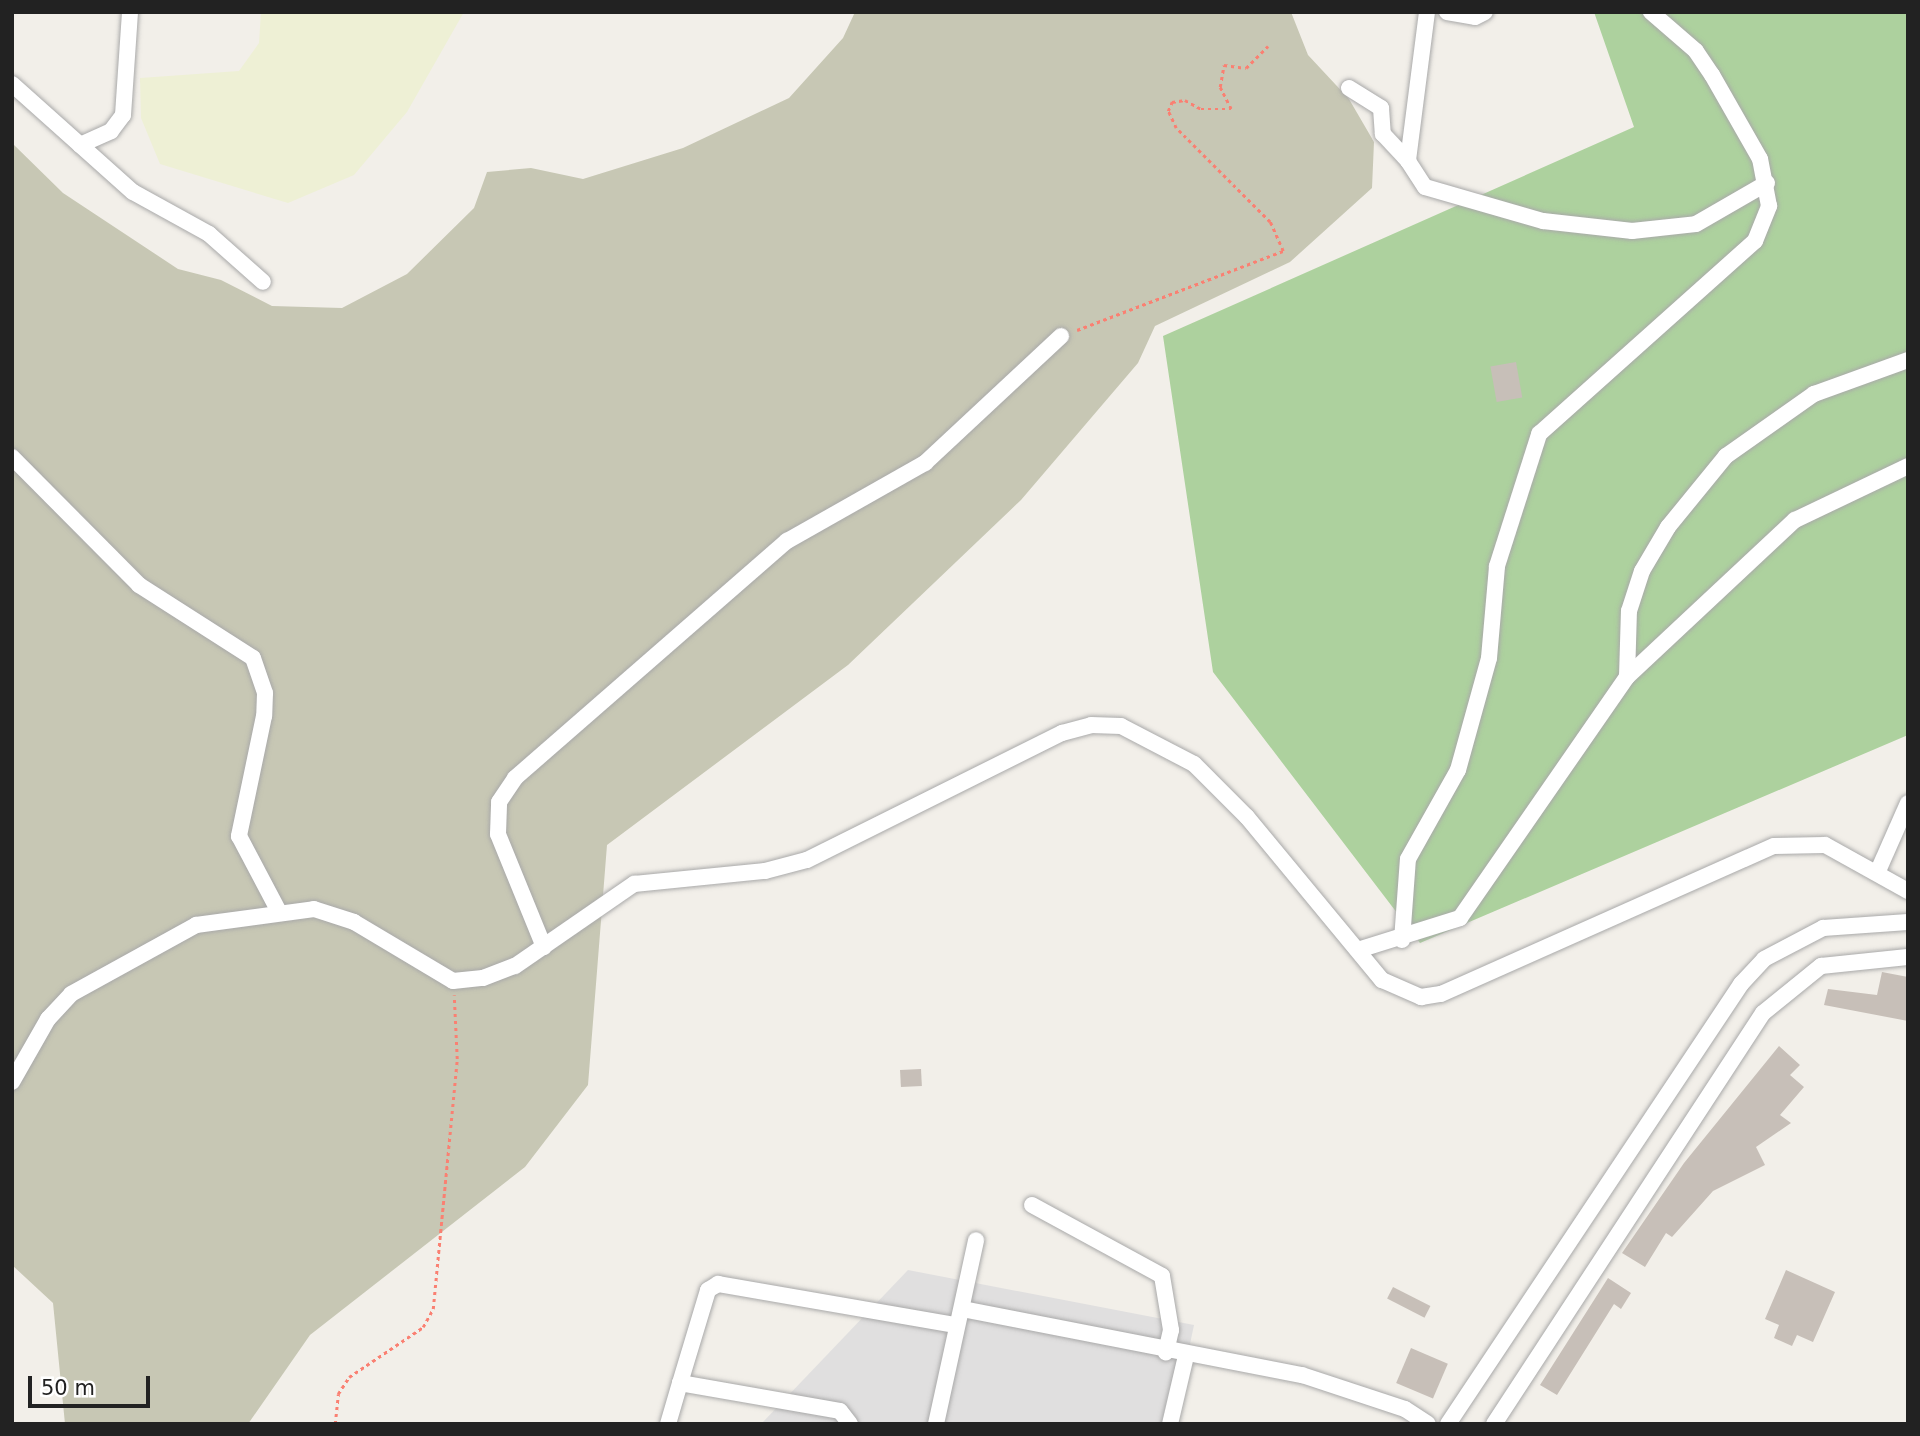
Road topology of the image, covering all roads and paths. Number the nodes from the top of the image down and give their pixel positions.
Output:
1 (130, 12) edge
2 (1427, 12) edge
3 (1447, 12) edge
4 (1485, 12) edge
5 (1651, 12) edge
6 (1268, 46) dead end
7 (12, 84) edge
8 (1349, 88) dead end
9 (80, 145) junction
10 (1408, 161) junction
11 (1767, 183) junction
12 (263, 282) dead end
13 (1061, 337) joint
14 (1908, 360) edge
15 (12, 457) edge
16 (1908, 466) edge
17 (1628, 677) junction
18 (1908, 803) edge
19 (1878, 871) junction
20 (1908, 891) edge
21 (278, 909) junction
22 (1908, 922) edge
23 (1402, 940) junction
24 (544, 947) junction
25 (1358, 950) junction
26 (1908, 957) edge
27 (453, 981) junction
28 (12, 1082) edge
29 (1031, 1205) dead end
30 (976, 1240) dead end
31 (962, 1309) junction
32 (956, 1325) junction
33 (1166, 1352) junction
34 (1186, 1356) junction
35 (680, 1383) junction
36 (335, 1424) edge
37 (668, 1424) edge
38 (850, 1424) edge
39 (936, 1424) edge
40 (1170, 1424) edge
41 (1428, 1424) edge
42 (1448, 1424) edge
43 (1494, 1424) edge

1 - 9 street
2 - 10 street
3 - 4 street
5 - 11 street
6 - 13 path
7 - 9 street
8 - 10 street
9 - 12 street
10 - 11 street
11 - 23 street
13 - 24 street
14 - 17 street
15 - 21 street
16 - 17 street
17 - 23 street
18 - 19 street
19 - 20 street
19 - 25 street
21 - 27 street
21 - 28 street
22 - 42 street
23 - 25 street
24 - 25 street
24 - 27 street
26 - 43 street
27 - 36 path
29 - 33 street
30 - 31 street
31 - 32 street
31 - 33 street
32 - 35 street
32 - 39 street
33 - 34 street
34 - 40 street
34 - 41 street
35 - 37 street
35 - 38 street

